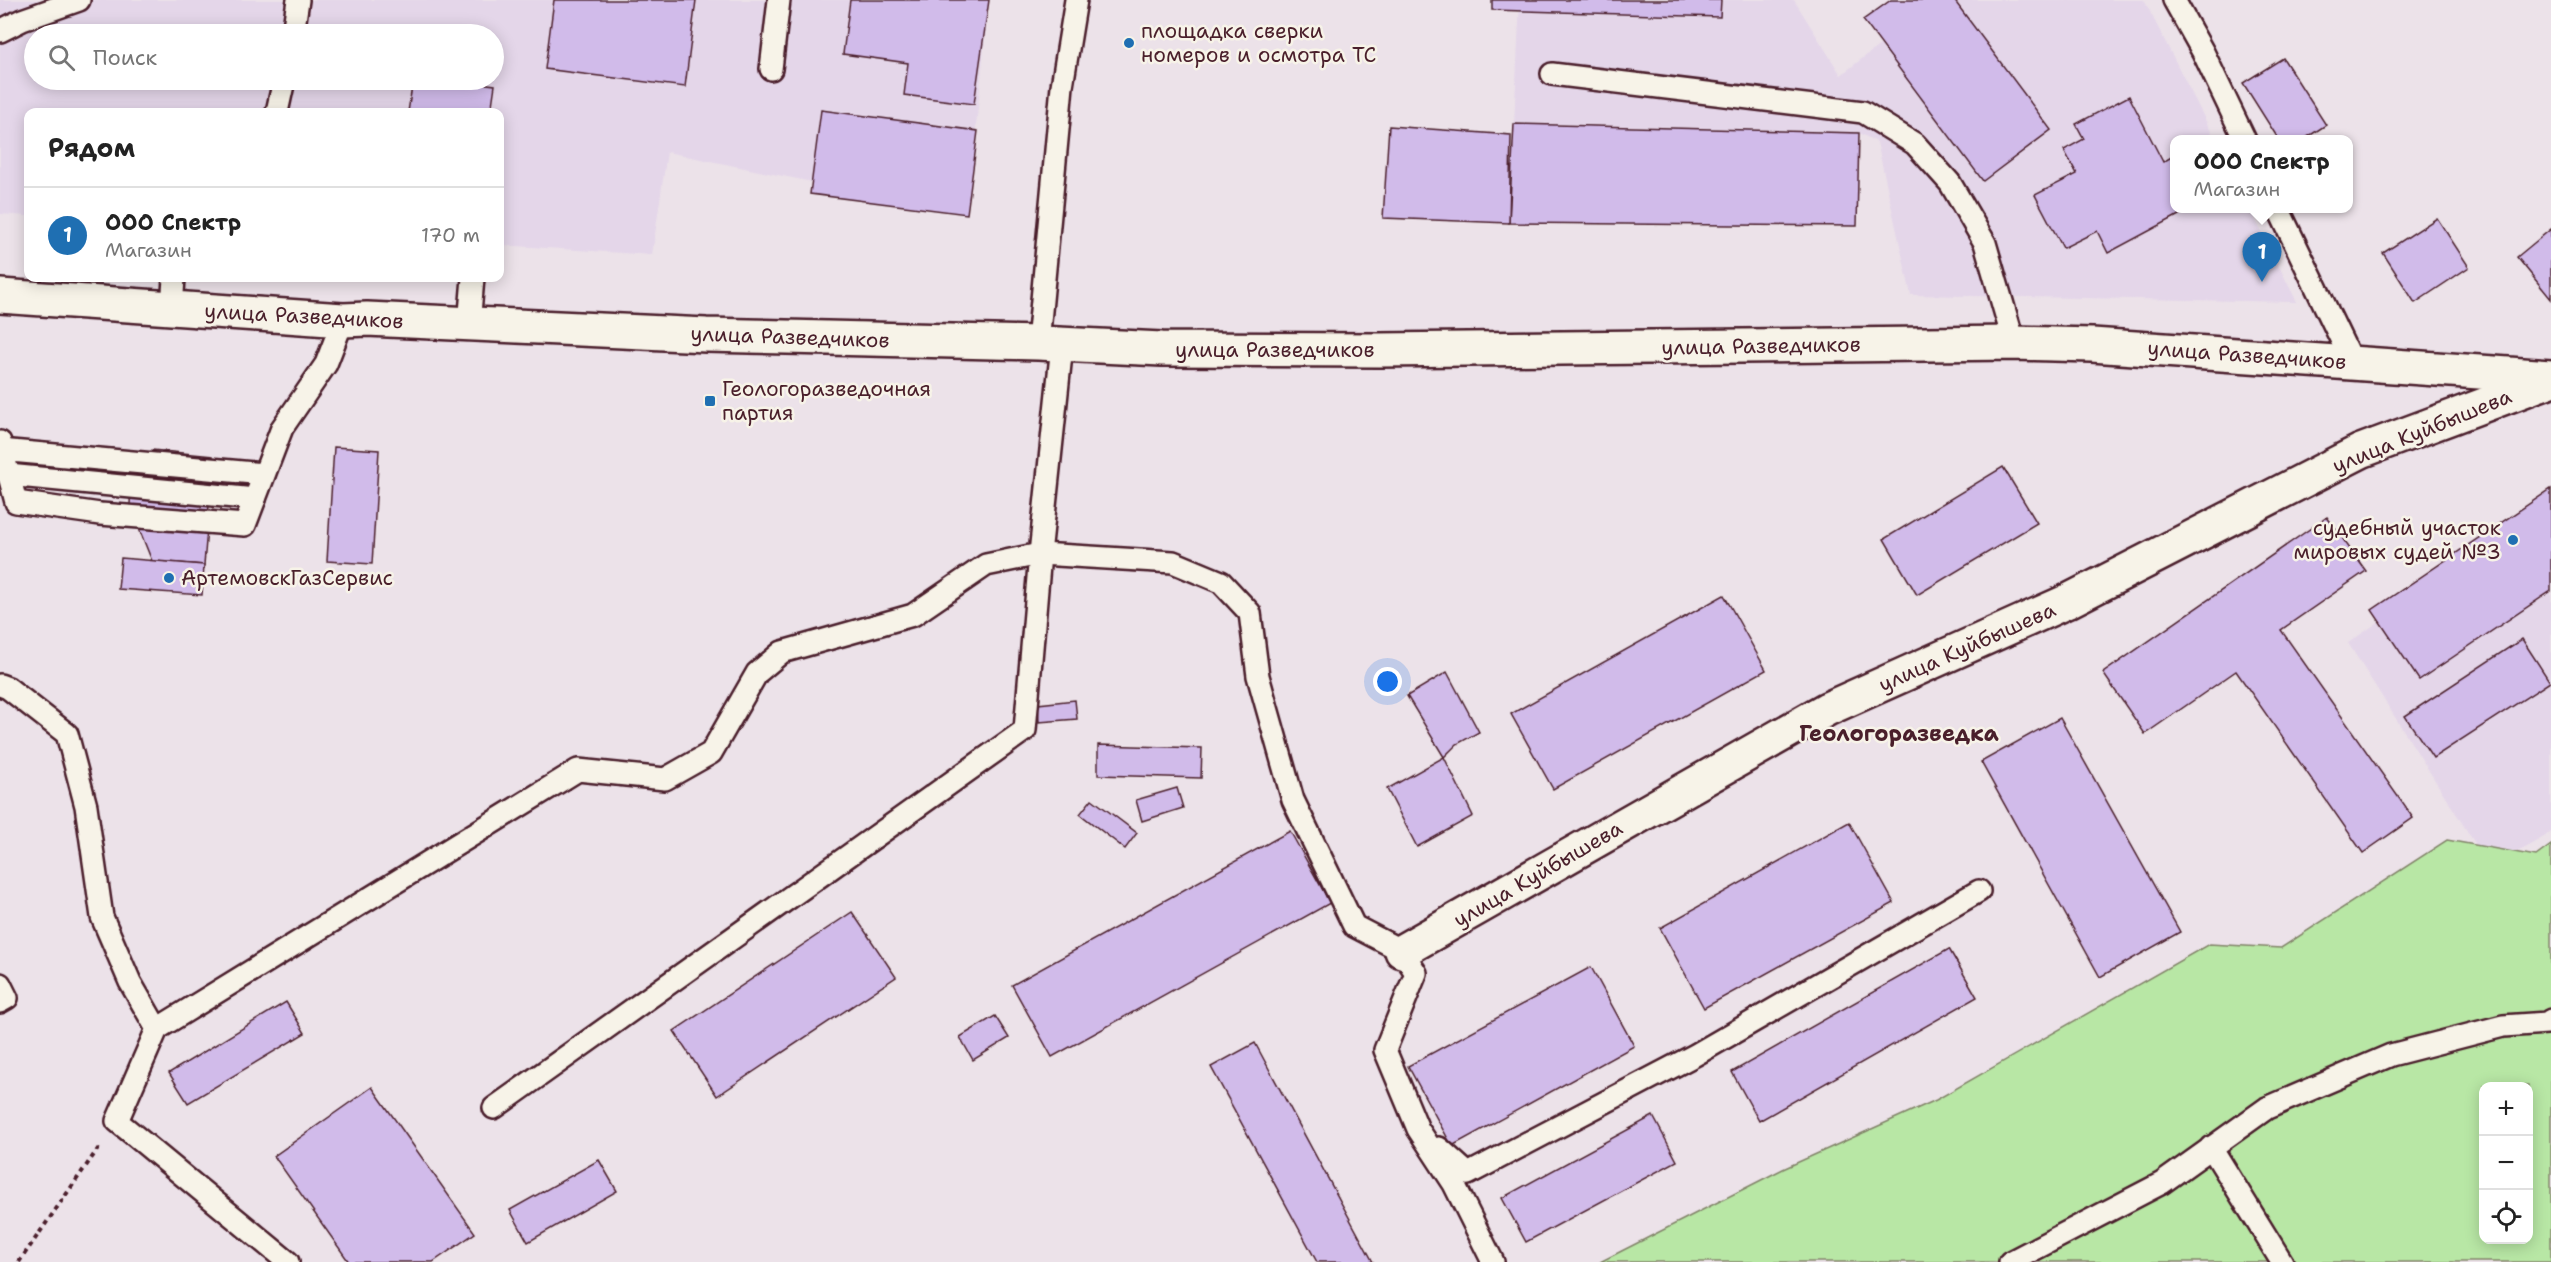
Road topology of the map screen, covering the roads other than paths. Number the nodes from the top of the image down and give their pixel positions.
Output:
1 (80, 0) edge
2 (298, 0) edge
3 (779, 0) edge
4 (1076, 0) edge
5 (2174, 0) edge
6 (294, 24) edge
7 (0, 31) edge
8 (771, 69) dead end
9 (1552, 74) dead end
10 (282, 90) edge
11 (278, 108) edge
12 (2243, 135) edge
13 (2280, 213) edge
14 (473, 282) edge
15 (173, 293) edge
16 (0, 296) edge
17 (343, 321) junction
18 (469, 325) junction
19 (2014, 343) junction
20 (1050, 344) junction
21 (2352, 362) junction
22 (2551, 379) edge
23 (0, 442) edge
24 (0, 450) edge
25 (264, 474) junction
26 (8, 475) junction
27 (255, 499) junction
28 (1040, 554) junction
29 (0, 685) edge
30 (1979, 891) dead end
31 (1402, 951) junction
32 (0, 984) edge
33 (0, 1002) edge
34 (2550, 1024) edge
35 (157, 1029) junction
36 (494, 1108) dead end
37 (1418, 1129) junction
38 (2211, 1147) junction
39 (288, 1262) edge
40 (1493, 1262) edge
41 (2010, 1262) edge
42 (2282, 1262) edge

1 - 7 lane
2 - 6 lane
3 - 8 lane
4 - 20 lane
5 - 12 lane
9 - 19 lane
10 - 11 lane
13 - 21 lane
14 - 18 lane
15 - 16 main road, улица Разведчиков
15 - 17 main road, улица Разведчиков
17 - 18 main road, улица Разведчиков
17 - 25 lane
18 - 20 main road, улица Разведчиков
19 - 20 main road, улица Разведчиков
19 - 21 main road, улица Разведчиков
20 - 28 lane
21 - 22 main road, улица Разведчиков
22 - 31 main road, улица Куйбышева
23 - 24 lane
24 - 25 lane
24 - 26 lane
25 - 27 lane
26 - 27 lane
26 - 27 lane
28 - 31 lane
28 - 35 lane
28 - 36 lane
29 - 35 lane
30 - 37 lane
31 - 37 lane
32 - 33 lane
34 - 38 lane
35 - 39 lane
37 - 40 lane
38 - 41 lane
38 - 42 lane

